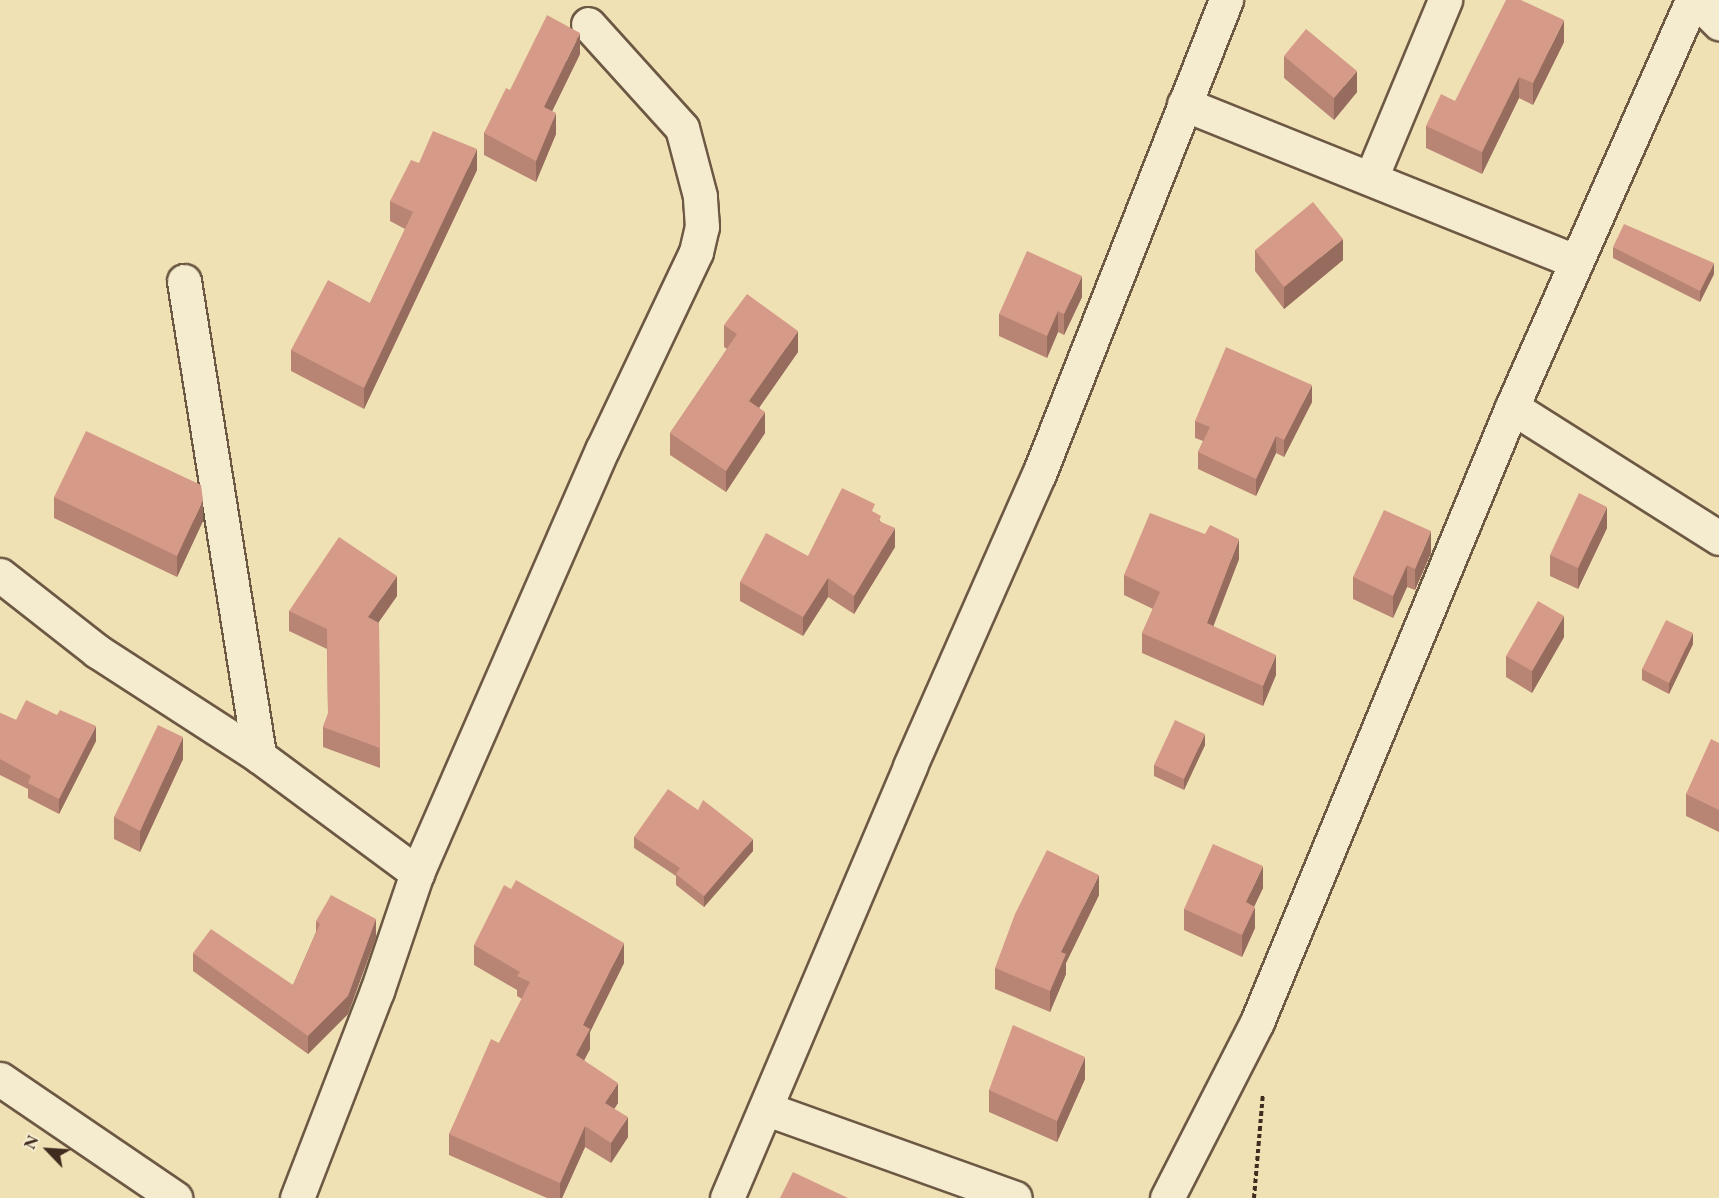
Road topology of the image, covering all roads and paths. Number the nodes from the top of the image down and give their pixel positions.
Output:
1 (1226, 0) edge
2 (1445, 0) edge
3 (1694, 0) edge
4 (1719, 23) edge
5 (588, 24) dead end
6 (1184, 104) junction
7 (1371, 178) junction
8 (1575, 261) junction
9 (184, 281) dead end
10 (1512, 407) junction
11 (1719, 538) edge
12 (0, 575) edge
13 (259, 756) junction
14 (417, 873) junction
15 (0, 1079) edge
16 (1263, 1091) dead end
17 (767, 1108) junction
18 (176, 1198) edge
19 (297, 1198) edge
20 (727, 1198) edge
21 (1015, 1198) edge
22 (1167, 1198) edge
23 (1254, 1198) edge

1 - 6 street
2 - 7 street
3 - 4 street
3 - 8 street
5 - 14 street
6 - 7 street
6 - 17 street
7 - 8 street
8 - 10 street
9 - 13 street
10 - 11 street
10 - 22 street
12 - 13 street
13 - 14 street
14 - 19 street
15 - 18 street
16 - 23 path
17 - 20 street
17 - 21 street

